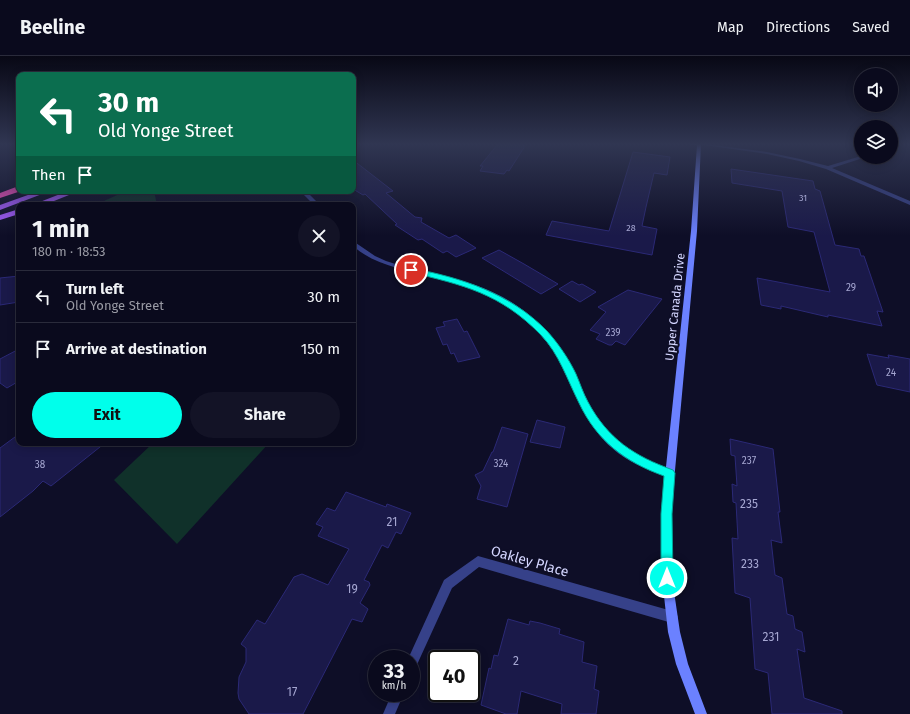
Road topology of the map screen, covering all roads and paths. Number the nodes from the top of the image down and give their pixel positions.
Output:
1 (697, 175) edge
2 (844, 175) edge
3 (16, 190) edge
4 (38, 194) edge
5 (67, 194) edge
6 (307, 194) edge
7 (0, 196) edge
8 (16, 202) edge
9 (16, 202) edge
10 (44, 202) edge
11 (314, 202) edge
12 (910, 203) edge
13 (0, 208) edge
14 (16, 212) edge
15 (0, 218) edge
16 (356, 245) edge
17 (669, 473) junction
18 (672, 617) junction
19 (418, 650) edge
20 (394, 702) edge
21 (389, 714) edge
22 (701, 714) edge

1 - 17 street, Upper Canada Drive
2 - 12 street
3 - 7 highway
4 - 8 main road
5 - 10 main road
6 - 11 street
9 - 13 main road
14 - 15 main road
16 - 17 street
17 - 18 street, Upper Canada Drive
18 - 19 street, Oakley Place
18 - 22 street, Upper Canada Drive
20 - 21 street

